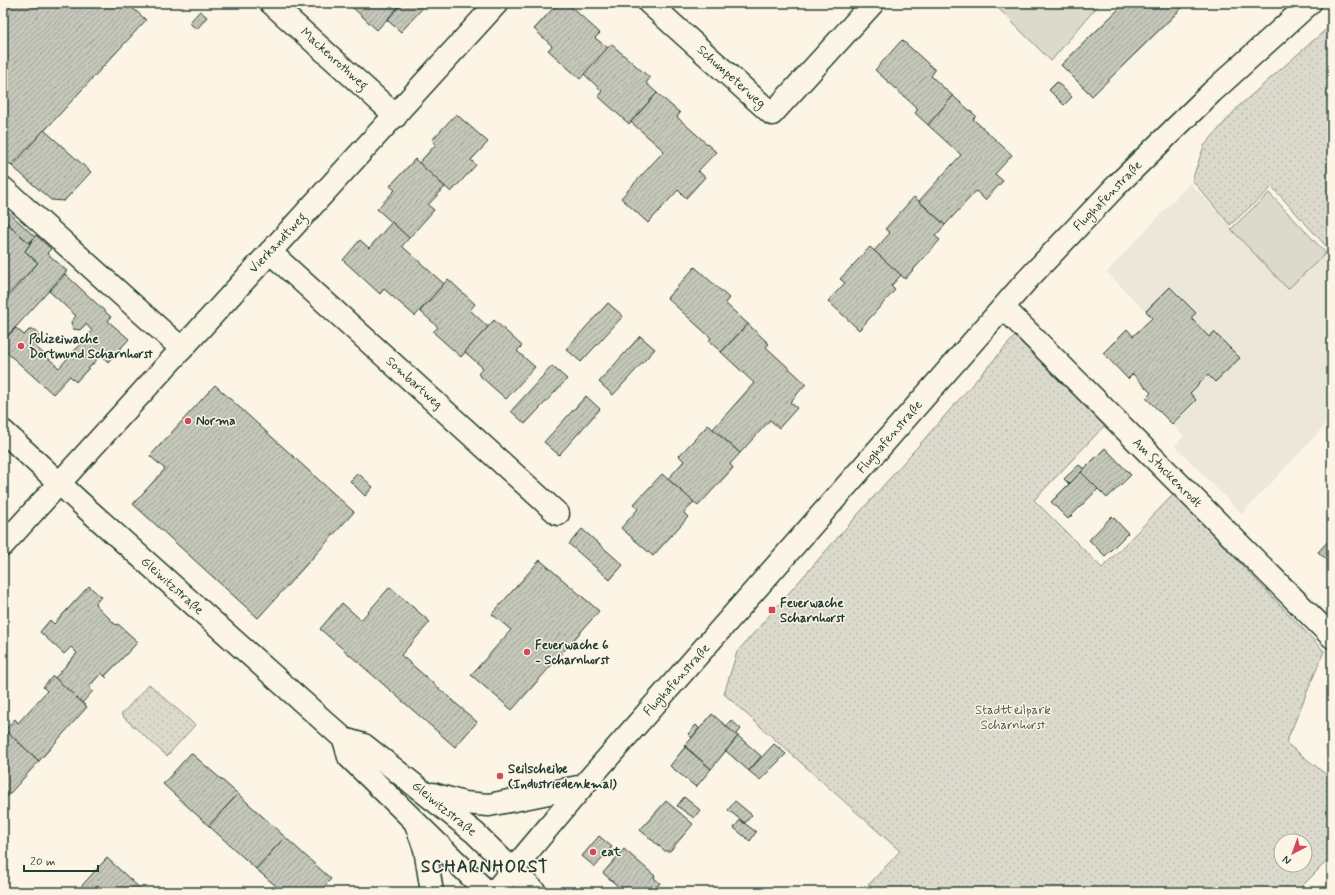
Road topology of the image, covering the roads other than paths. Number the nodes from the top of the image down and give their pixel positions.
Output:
1 (271, 3) edge
2 (497, 3) edge
3 (649, 3) edge
4 (873, 3) edge
5 (1310, 3) edge
6 (396, 116) junction
7 (3, 188) edge
8 (270, 252) junction
9 (1004, 308) junction
10 (182, 349) junction
11 (3, 431) edge
12 (59, 482) junction
13 (558, 514) dead end
14 (3, 545) edge
15 (1332, 638) edge
16 (344, 739) junction
17 (583, 786) junction
18 (421, 790) junction
19 (415, 821) junction
20 (512, 869) junction
21 (432, 892) edge
22 (487, 892) edge
23 (494, 892) edge
24 (535, 892) edge

1 - 6 street, Mackenrothweg
2 - 6 street, Vierkandtweg
3 - 4 street, Schumpeterweg
5 - 9 street, Flughafenstraße
6 - 8 street, Vierkandtweg
7 - 10 street
8 - 10 street, Vierkandtweg
8 - 13 street, Sombartweg
9 - 15 street, Am Stuckenrodt
9 - 17 street, Flughafenstraße
10 - 12 street, Vierkandtweg
11 - 12 street, Gleiwitzstraße
12 - 14 street, Vierkandtweg
12 - 16 street, Gleiwitzstraße
16 - 18 street, Gleiwitzstraße
16 - 19 street, Gleiwitzstraße
17 - 18 street
17 - 20 street, Flughafenstraße
18 - 20 street, Gleiwitzstraße
19 - 21 street
19 - 22 street, Gleiwitzstraße
20 - 23 street, Flughafenstraße
20 - 24 street, Gleiwitzstraße

